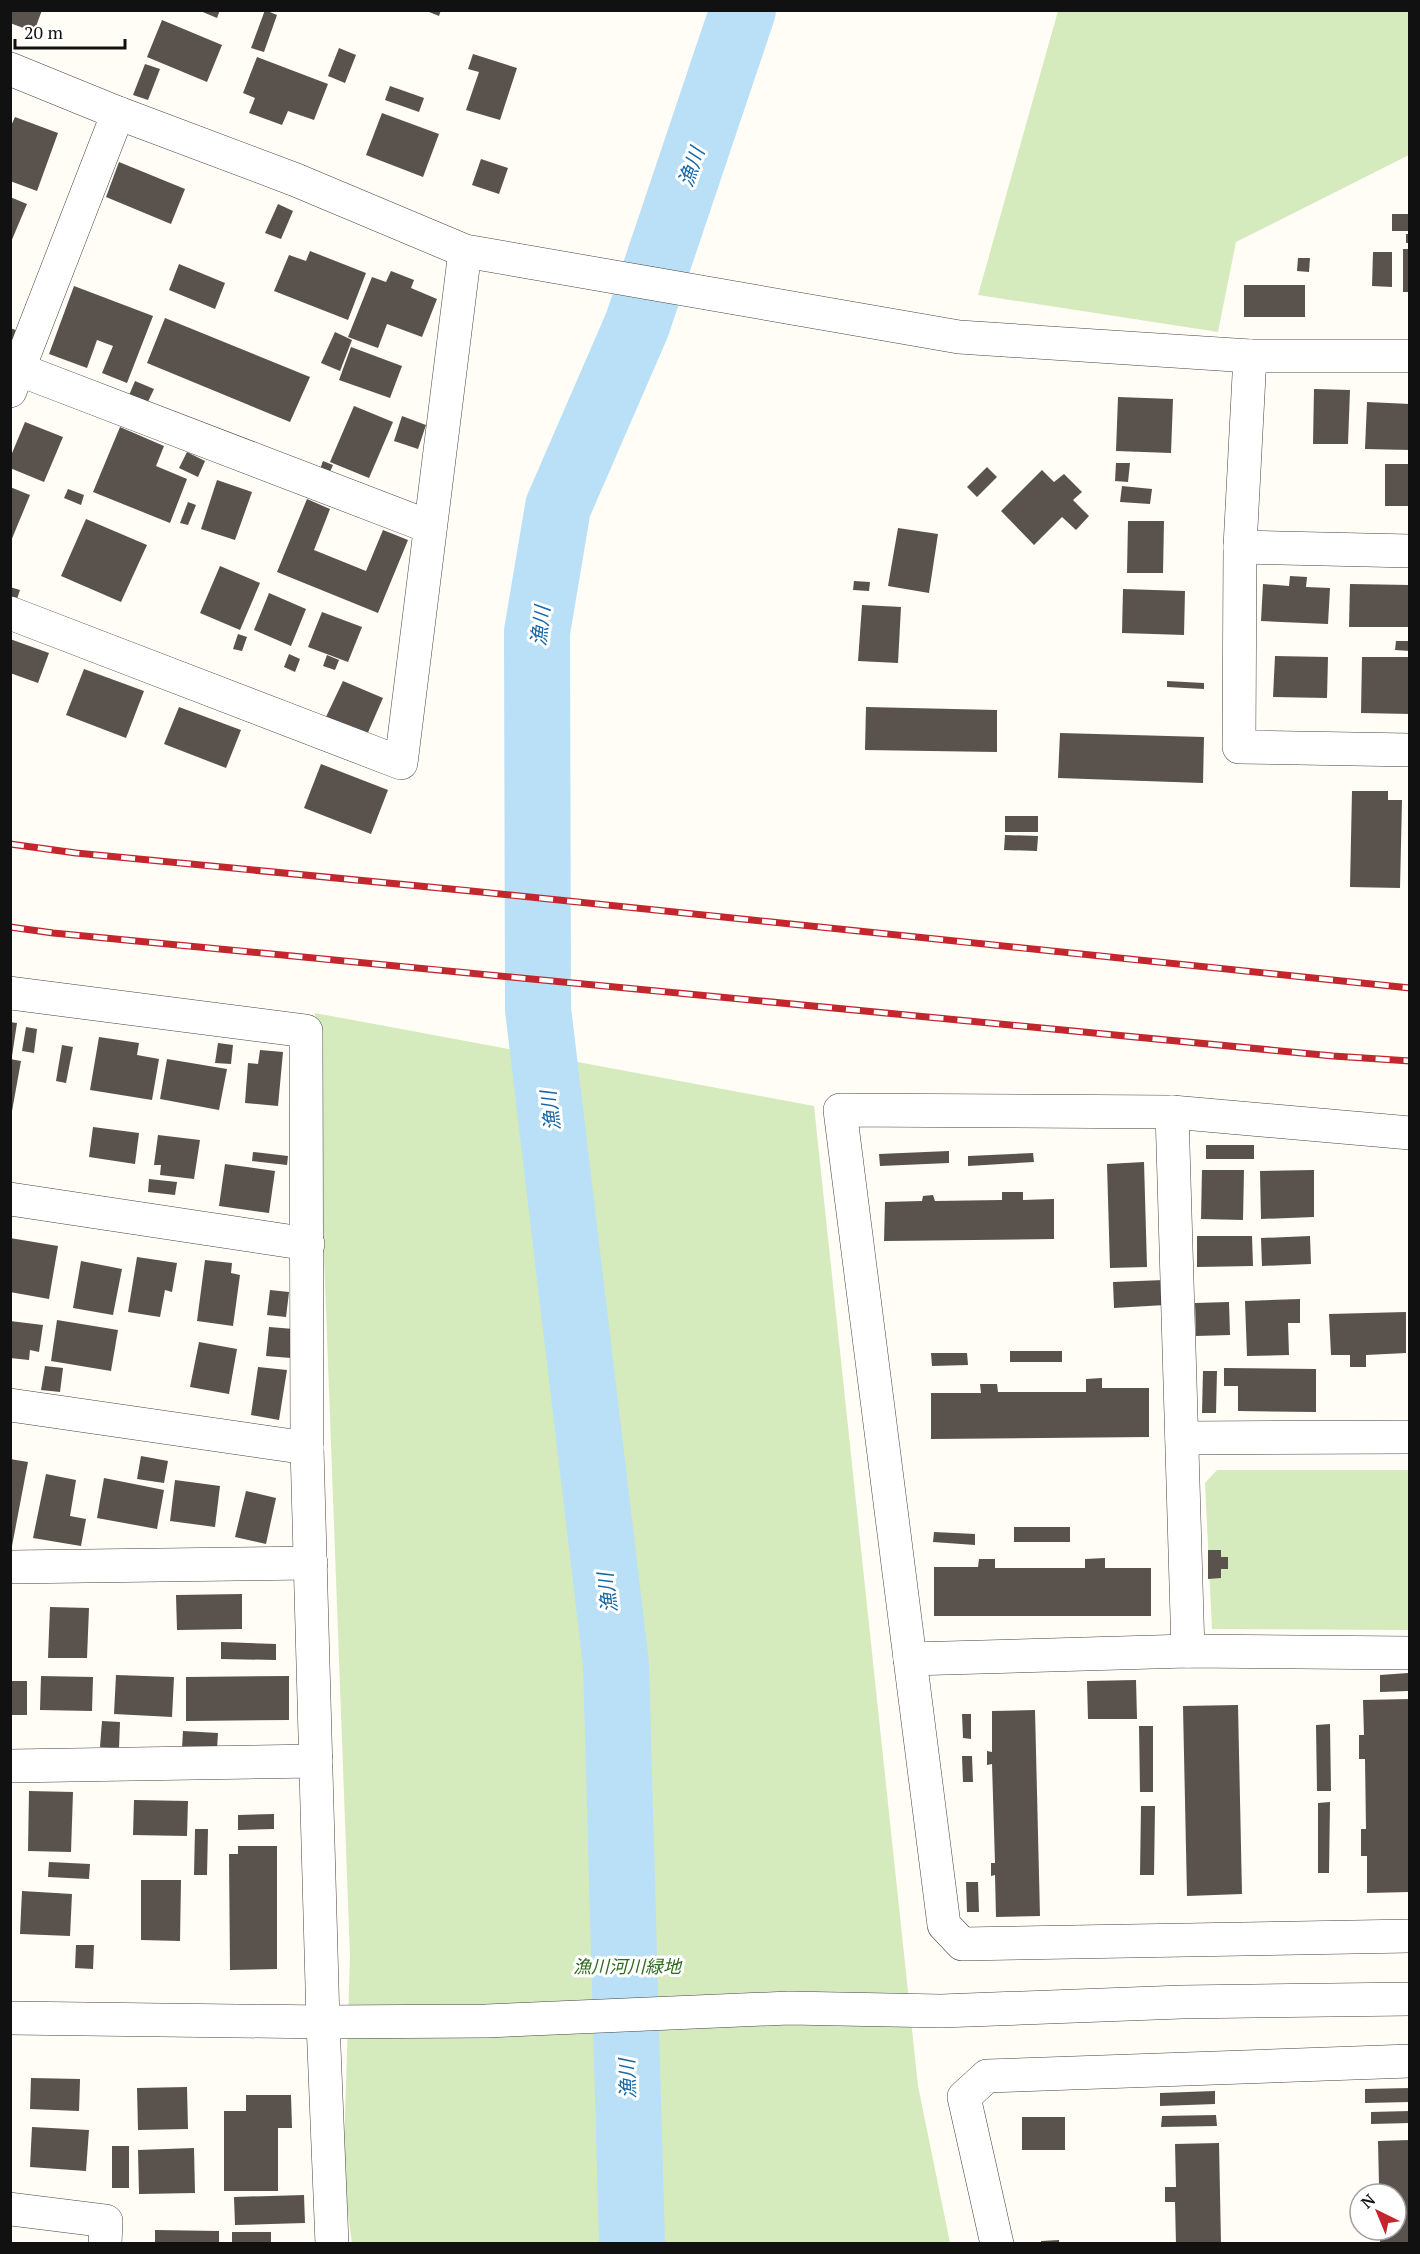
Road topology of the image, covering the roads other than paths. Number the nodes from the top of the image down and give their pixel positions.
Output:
1 (10, 69) edge
2 (118, 113) junction
3 (465, 251) junction
4 (1250, 356) junction
5 (1410, 356) edge
6 (13, 375) edge
7 (430, 527) junction
8 (1240, 547) junction
9 (1410, 551) edge
10 (10, 613) edge
11 (1410, 750) edge
12 (10, 993) edge
13 (1172, 1112) junction
14 (1410, 1133) edge
15 (10, 1199) edge
16 (308, 1244) junction
17 (10, 1405) edge
18 (1410, 1437) edge
19 (1182, 1438) junction
20 (307, 1448) junction
21 (311, 1563) junction
22 (10, 1568) edge
23 (1188, 1651) junction
24 (1410, 1653) edge
25 (910, 1659) junction
26 (316, 1761) junction
27 (10, 1766) edge
28 (1410, 1936) edge
29 (1410, 1999) edge
30 (10, 2018) edge
31 (323, 2022) junction
32 (1410, 2061) edge
33 (10, 2210) edge
34 (105, 2244) edge
35 (332, 2244) edge
36 (997, 2244) edge

1 - 2 street
2 - 3 street
2 - 6 street
3 - 4 street
3 - 7 street
4 - 5 street
4 - 8 street
6 - 7 street
7 - 10 street
8 - 9 street
8 - 11 street
12 - 16 street
13 - 14 street
13 - 19 street
13 - 25 street
15 - 16 street
16 - 20 street
17 - 20 street
18 - 19 street
19 - 23 street
20 - 21 street
21 - 22 street
21 - 26 street
23 - 24 street
23 - 25 street
25 - 28 street
26 - 27 street
26 - 31 street
29 - 31 street
30 - 31 street
31 - 35 street
32 - 36 street
33 - 34 street

